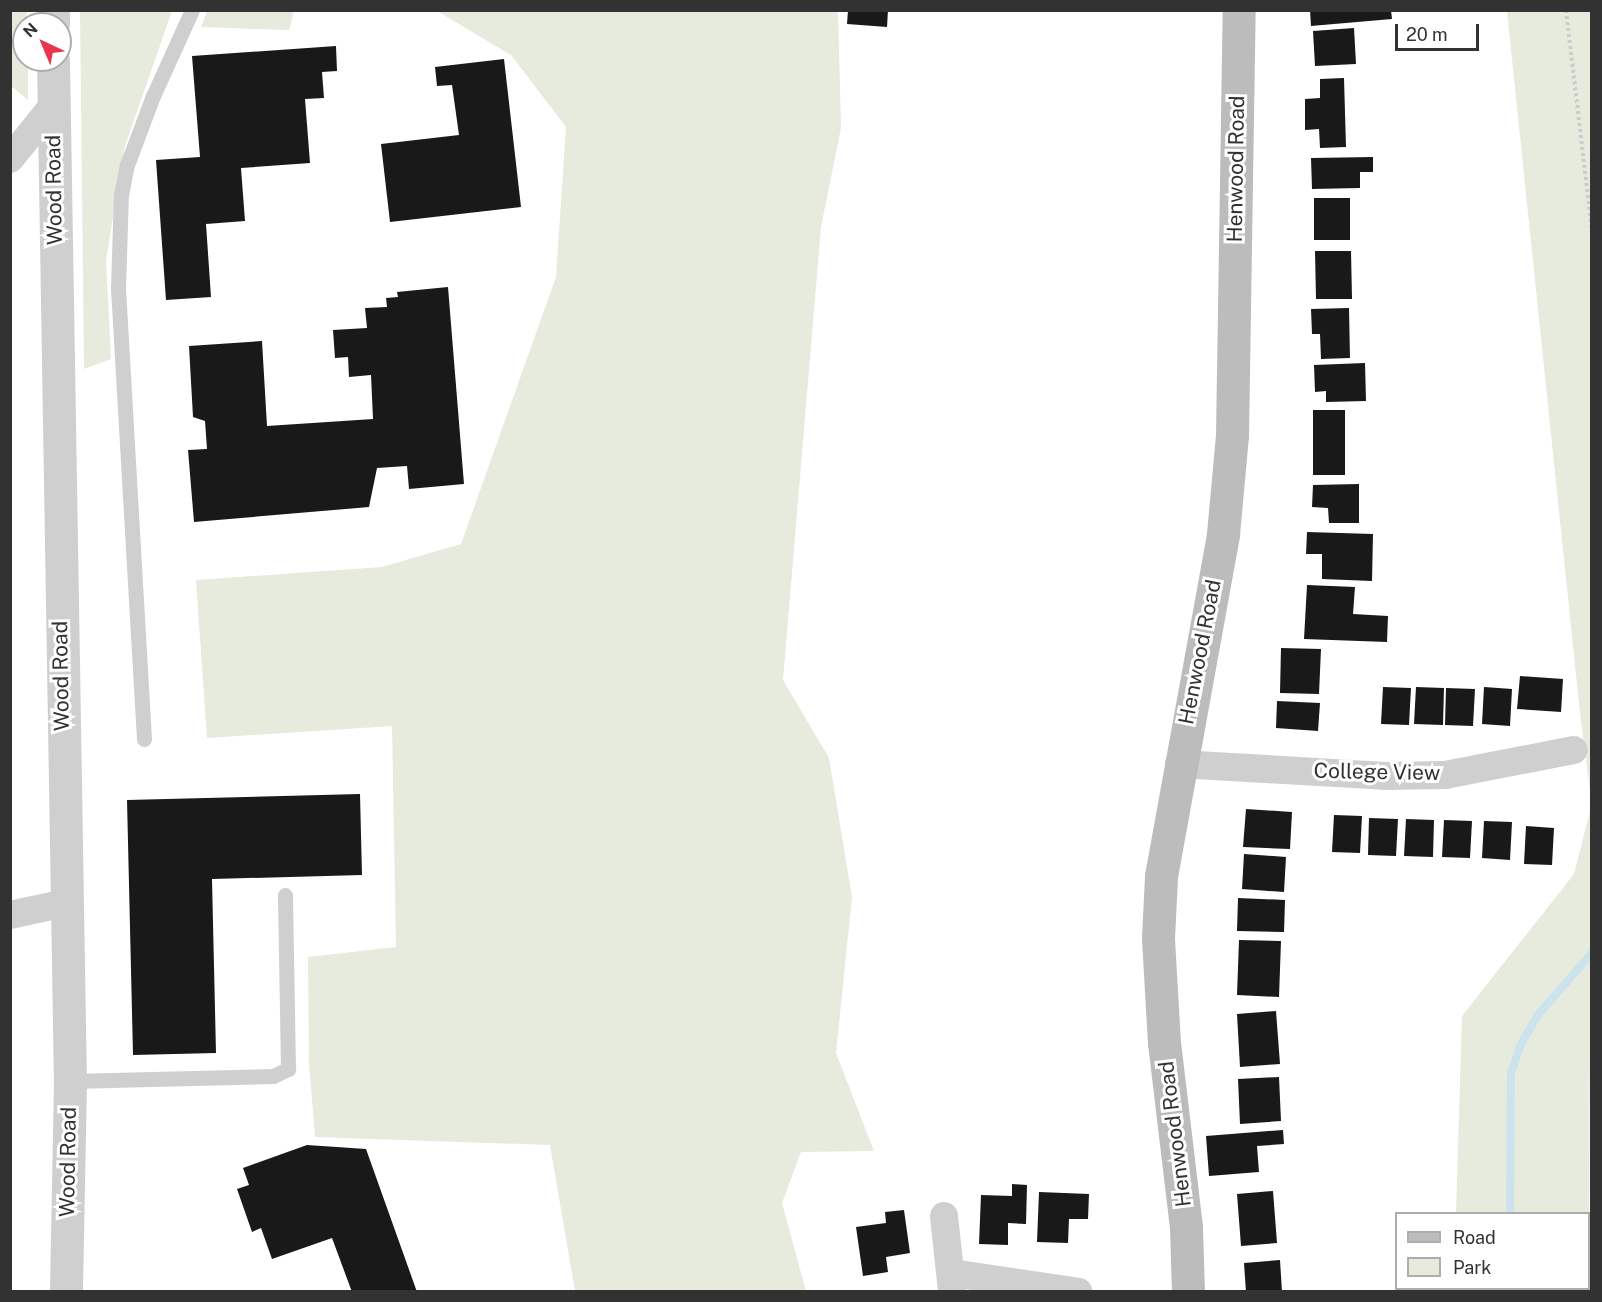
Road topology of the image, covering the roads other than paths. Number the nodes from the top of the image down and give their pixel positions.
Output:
1 (192, 10) edge
2 (1239, 10) edge
3 (53, 72) edge
4 (52, 107) junction
5 (10, 159) edge
6 (144, 739) dead end
7 (1574, 750) dead end
8 (1179, 764) junction
9 (285, 895) dead end
10 (65, 903) junction
11 (10, 915) edge
12 (70, 1081) junction
13 (944, 1216) dead end
14 (952, 1282) edge
15 (66, 1292) edge
16 (1079, 1292) edge
17 (1188, 1292) edge

1 - 6 lane
2 - 8 main road, Henwood Road
3 - 4 street, Wood Road
4 - 5 street
4 - 10 street, Wood Road
7 - 8 street, College View
8 - 17 main road, Henwood Road
9 - 12 lane
10 - 11 street
10 - 12 street, Wood Road
12 - 15 street, Wood Road
13 - 14 street
14 - 16 street

